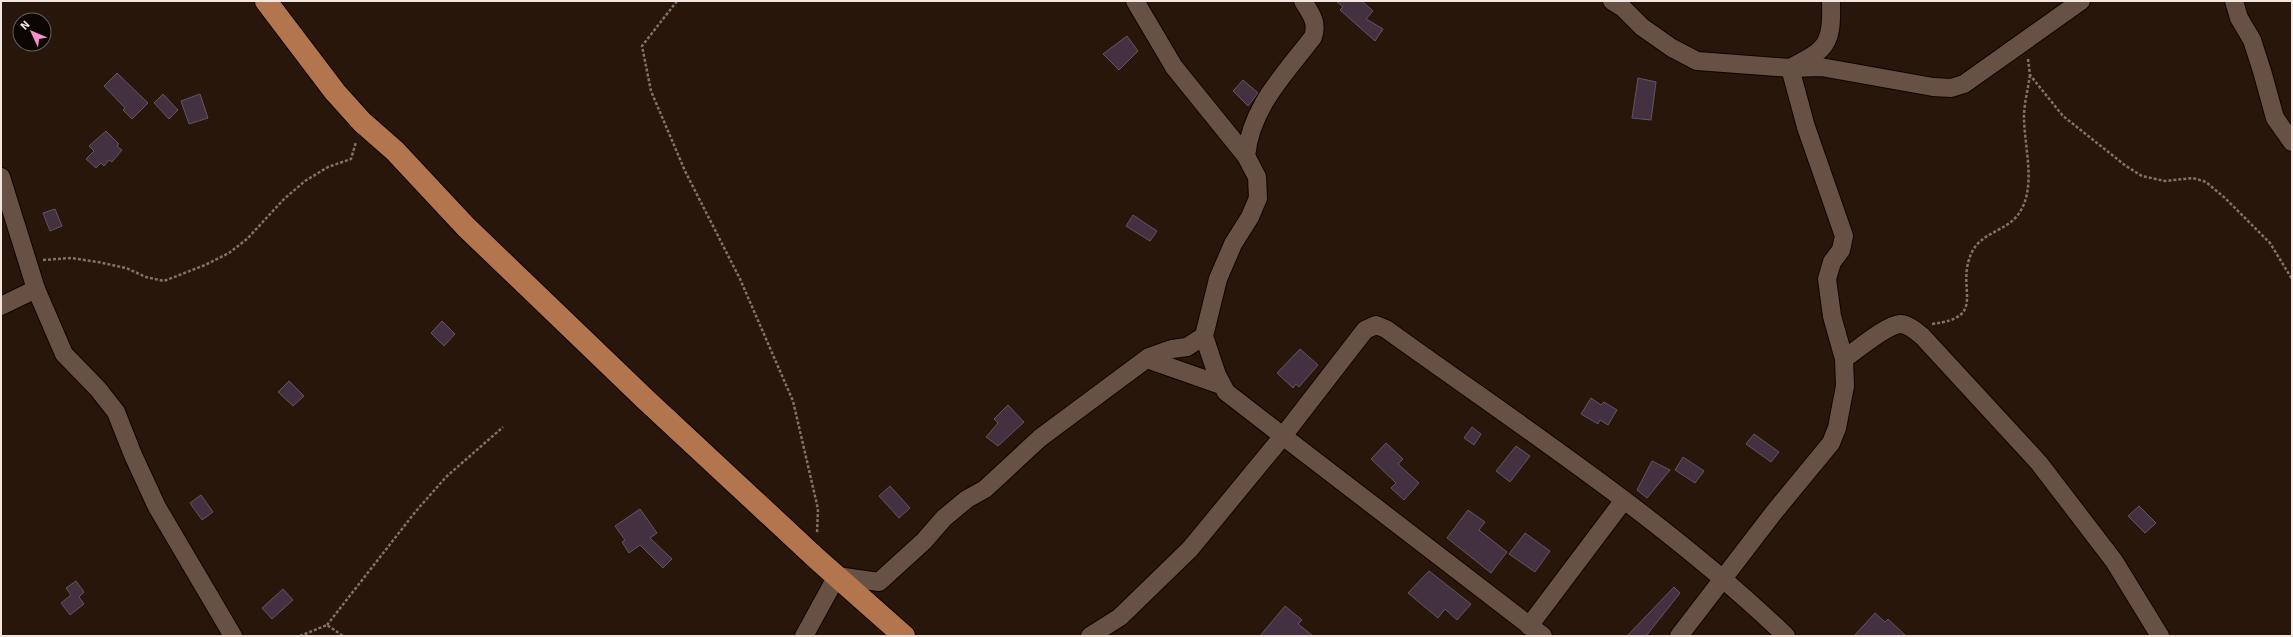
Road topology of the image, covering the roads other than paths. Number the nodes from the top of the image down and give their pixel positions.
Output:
1 (266, 1) edge
2 (1135, 1) edge
3 (1302, 1) edge
4 (1612, 1) edge
5 (1831, 1) edge
6 (2081, 1) edge
7 (2234, 1) edge
8 (1790, 68) junction
9 (2288, 133) edge
10 (1246, 156) junction
11 (1, 178) edge
12 (36, 289) junction
13 (1, 306) edge
14 (1204, 336) junction
15 (1147, 359) junction
16 (1844, 359) junction
17 (1221, 385) junction
18 (1283, 436) junction
19 (1624, 500) junction
20 (836, 576) junction
21 (1722, 579) junction
22 (1536, 631) edge
23 (233, 636) edge
24 (804, 636) edge
25 (904, 636) edge
26 (1090, 636) edge
27 (1679, 636) edge
28 (1786, 636) edge
29 (2160, 636) edge

1 - 20 highway
2 - 10 street
3 - 10 street
4 - 8 street
5 - 8 street
6 - 8 street
7 - 9 street
8 - 16 street
10 - 14 street
11 - 12 street
12 - 13 street
12 - 23 street
14 - 15 street
14 - 17 street
15 - 17 street
15 - 20 street
16 - 21 street
16 - 29 street
17 - 18 street
18 - 19 street
18 - 22 street
18 - 26 street
19 - 21 street
19 - 22 street
20 - 24 street
20 - 25 highway
21 - 27 street
21 - 28 street

